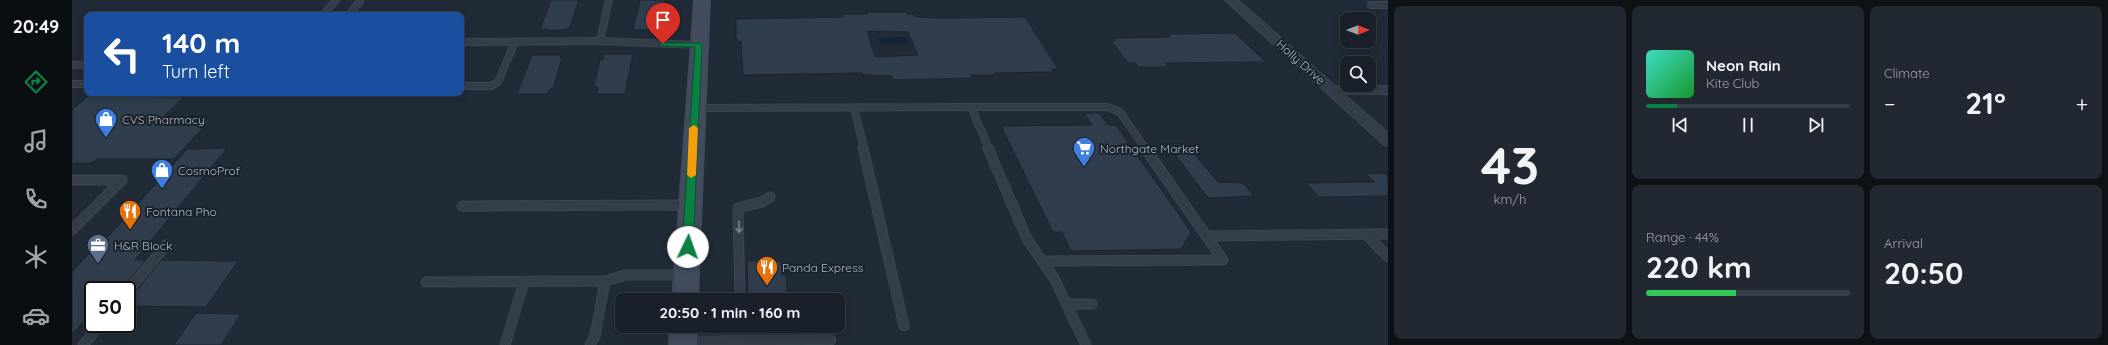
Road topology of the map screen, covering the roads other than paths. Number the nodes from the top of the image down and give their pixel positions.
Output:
1 (336, 0) edge
2 (609, 0) edge
3 (702, 0) edge
4 (1231, 0) edge
5 (360, 1) dead end
6 (1371, 5) dead end
7 (1388, 5) edge
8 (326, 12) edge
9 (351, 12) edge
10 (600, 41) junction
11 (464, 42) edge
12 (515, 42) junction
13 (699, 45) junction
14 (72, 65) edge
15 (84, 65) edge
16 (72, 84) edge
17 (84, 84) edge
18 (464, 86) edge
19 (1331, 90) junction
20 (1388, 90) edge
21 (854, 107) junction
22 (971, 107) junction
23 (695, 108) junction
24 (1387, 139) edge
25 (72, 180) edge
26 (770, 197) dead end
27 (690, 205) junction
28 (462, 206) dead end
29 (72, 230) edge
30 (1366, 234) junction
31 (1388, 234) edge
32 (1207, 236) junction
33 (166, 244) dead end
34 (1388, 257) edge
35 (1042, 261) junction
36 (686, 275) junction
37 (136, 281) edge
38 (605, 281) junction
39 (426, 282) dead end
40 (524, 282) junction
41 (685, 293) edge
42 (740, 293) edge
43 (1067, 304) junction
44 (1092, 304) dead end
45 (904, 326) dead end
46 (93, 333) edge
47 (683, 337) edge
48 (830, 340) dead end
49 (83, 345) edge
50 (505, 345) edge
51 (590, 345) edge
52 (1086, 345) edge

1 - 8 lane
2 - 10 lane
3 - 13 main road
4 - 19 street, Holly Drive
5 - 9 lane
6 - 7 lane
10 - 12 lane
10 - 13 lane
11 - 12 lane
12 - 18 lane
13 - 23 main road
14 - 15 lane
16 - 17 lane
19 - 20 street
19 - 24 street, Holly Drive
21 - 22 lane
21 - 23 lane
21 - 45 lane
22 - 32 lane
22 - 35 lane
23 - 27 main road
25 - 29 lane
26 -> 42 lane
27 - 28 lane
27 - 36 main road
30 - 31 lane
30 - 32 lane
30 - 34 lane
32 - 35 lane
33 - 37 lane
35 - 43 lane
36 - 38 lane
36 - 41 main road
38 - 40 lane
38 - 51 lane
39 - 40 lane
40 - 50 lane
43 - 44 lane
43 - 52 lane
46 - 49 lane
47 - 48 lane

